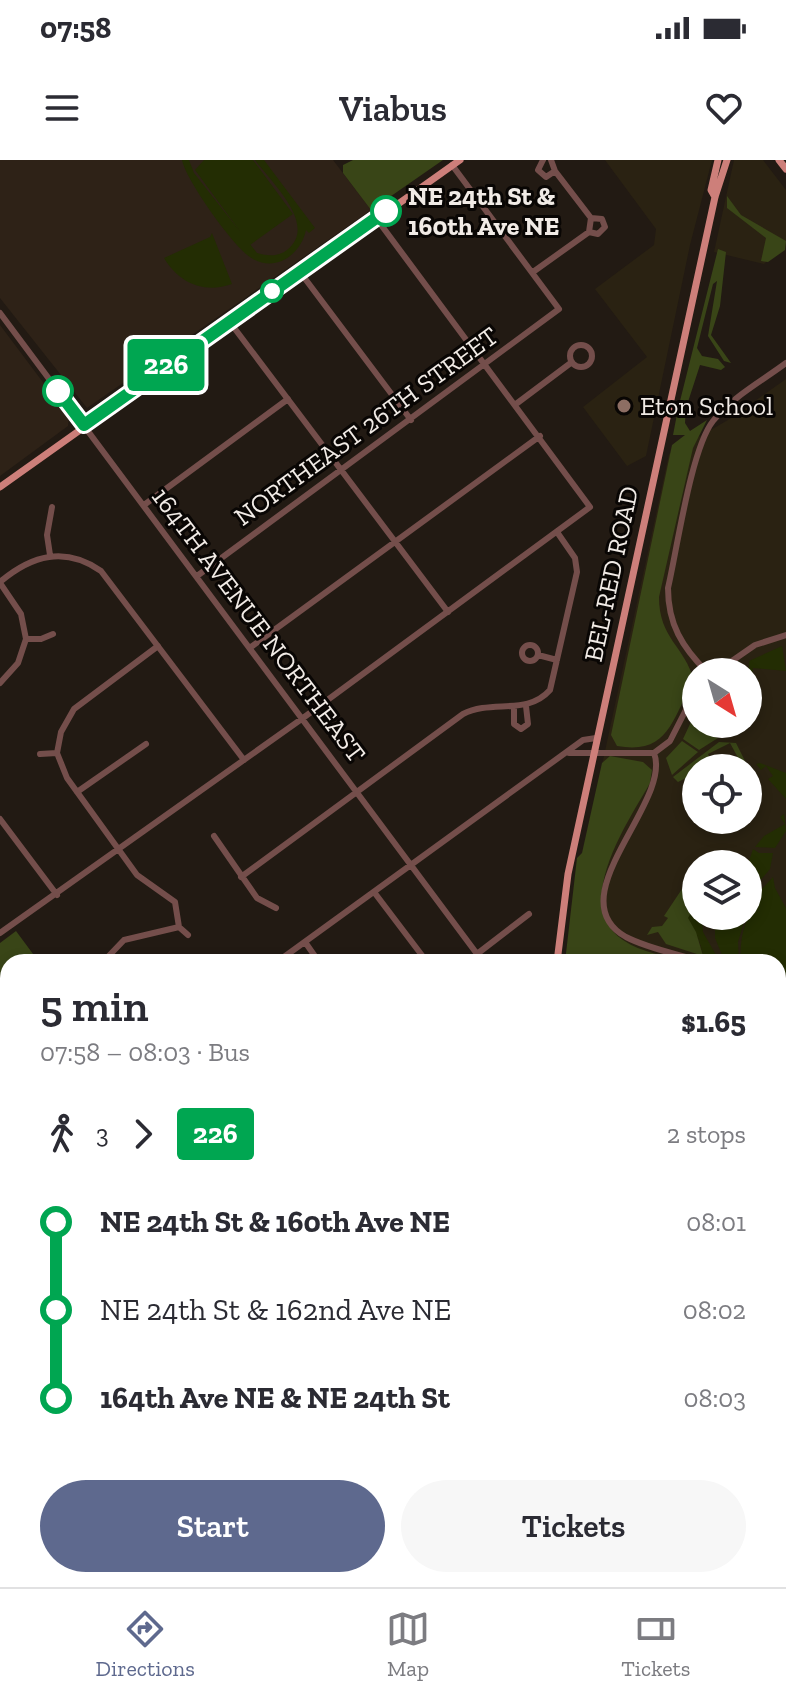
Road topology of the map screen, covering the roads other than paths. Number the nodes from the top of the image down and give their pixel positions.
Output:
1 (460, 160) edge
2 (543, 160) edge
3 (551, 160) edge
4 (718, 160) edge
5 (727, 160) edge
6 (779, 160) edge
7 (452, 165) junction
8 (786, 169) edge
9 (555, 171) junction
10 (715, 197) junction
11 (376, 218) junction
12 (591, 225) junction
13 (300, 272) junction
14 (533, 272) junction
15 (0, 313) edge
16 (229, 321) junction
17 (572, 362) dead end
18 (786, 363) edge
19 (485, 364) junction
20 (288, 399) junction
21 (516, 404) junction
22 (411, 420) junction
23 (84, 425) junction
24 (540, 436) junction
25 (342, 470) junction
26 (0, 487) edge
27 (144, 505) junction
28 (52, 507) dead end
29 (557, 532) junction
30 (395, 541) junction
31 (50, 555) junction
32 (197, 576) junction
33 (0, 583) edge
34 (448, 612) junction
35 (53, 634) dead end
36 (786, 635) edge
37 (26, 639) junction
38 (158, 646) junction
39 (251, 647) junction
40 (538, 655) dead end
41 (695, 658) edge
42 (736, 658) edge
43 (557, 660) junction
44 (0, 683) edge
45 (514, 706) junction
46 (526, 706) junction
47 (682, 717) edge
48 (303, 718) junction
49 (596, 738) junction
50 (146, 744) dead end
51 (57, 753) junction
52 (594, 753) junction
53 (654, 753) junction
54 (40, 754) dead end
55 (244, 760) junction
56 (550, 763) junction
57 (359, 791) junction
58 (77, 792) junction
59 (0, 819) edge
60 (214, 836) dead end
61 (118, 850) junction
62 (413, 864) junction
63 (241, 877) junction
64 (374, 892) junction
65 (57, 895) junction
66 (276, 908) dead end
67 (529, 914) dead end
68 (179, 927) junction
69 (0, 933) edge
70 (188, 935) dead end
71 (305, 942) junction
72 (111, 954) edge
73 (288, 954) edge
74 (313, 954) edge
75 (421, 954) edge
76 (477, 954) joint
77 (558, 954) edge
78 (676, 954) edge

1 - 7 main road
2 - 9 street
3 - 9 street
4 - 10 main road, BEL-RED ROAD
5 - 10 main road, BEL-RED ROAD
6 - 8 main road
7 - 11 main road
7 - 14 street
9 - 12 street
10 - 49 main road, BEL-RED ROAD
11 - 13 main road
11 - 19 street
12 - 12 street
12 - 14 street
13 - 16 main road
13 - 22 street
14 - 19 street, NORTHEAST 26TH STREET
15 - 23 street, 164TH AVENUE NORTHEAST
16 - 20 street
16 - 23 main road
17 - 21 street
18 - 41 street
19 - 21 street
19 - 22 street, NORTHEAST 26TH STREET
20 - 25 street
20 - 27 street
21 - 24 street
22 - 25 street, NORTHEAST 26TH STREET
23 - 26 main road
23 - 27 street, 164TH AVENUE NORTHEAST
24 - 29 street
24 - 30 street
25 - 30 street
25 - 32 street, NORTHEAST 26TH STREET
27 - 32 street, 164TH AVENUE NORTHEAST
28 - 31 street
29 - 34 street
29 - 43 street
30 - 34 street
30 - 39 street
31 - 33 street
31 - 38 street
32 - 39 street, 164TH AVENUE NORTHEAST
33 - 37 street
34 - 48 street
35 - 37 street
36 - 42 street
37 - 44 street
38 - 51 street
38 - 55 street
39 - 48 street, 164TH AVENUE NORTHEAST
40 - 43 street
43 - 46 street
45 - 46 street
45 - 46 street
45 - 57 street
47 - 53 street
48 - 55 street
48 - 57 street, 164TH AVENUE NORTHEAST
49 - 52 main road, BEL-RED ROAD
49 - 56 street
50 - 58 street
51 - 54 street
51 - 58 street
52 - 53 street
52 - 56 street
52 - 77 main road, BEL-RED ROAD
53 - 78 street
55 - 61 street
56 - 62 street
57 - 62 street, 164TH AVENUE NORTHEAST
57 - 63 street
58 - 61 street
59 - 65 street
60 - 63 street
61 - 65 street
61 - 68 street
62 - 64 street
62 - 76 street, 164TH AVENUE NORTHEAST
63 - 66 street
64 - 71 street
64 - 75 street
65 - 69 street
67 - 76 street
68 - 70 street
68 - 72 street
71 - 73 street
71 - 74 street

